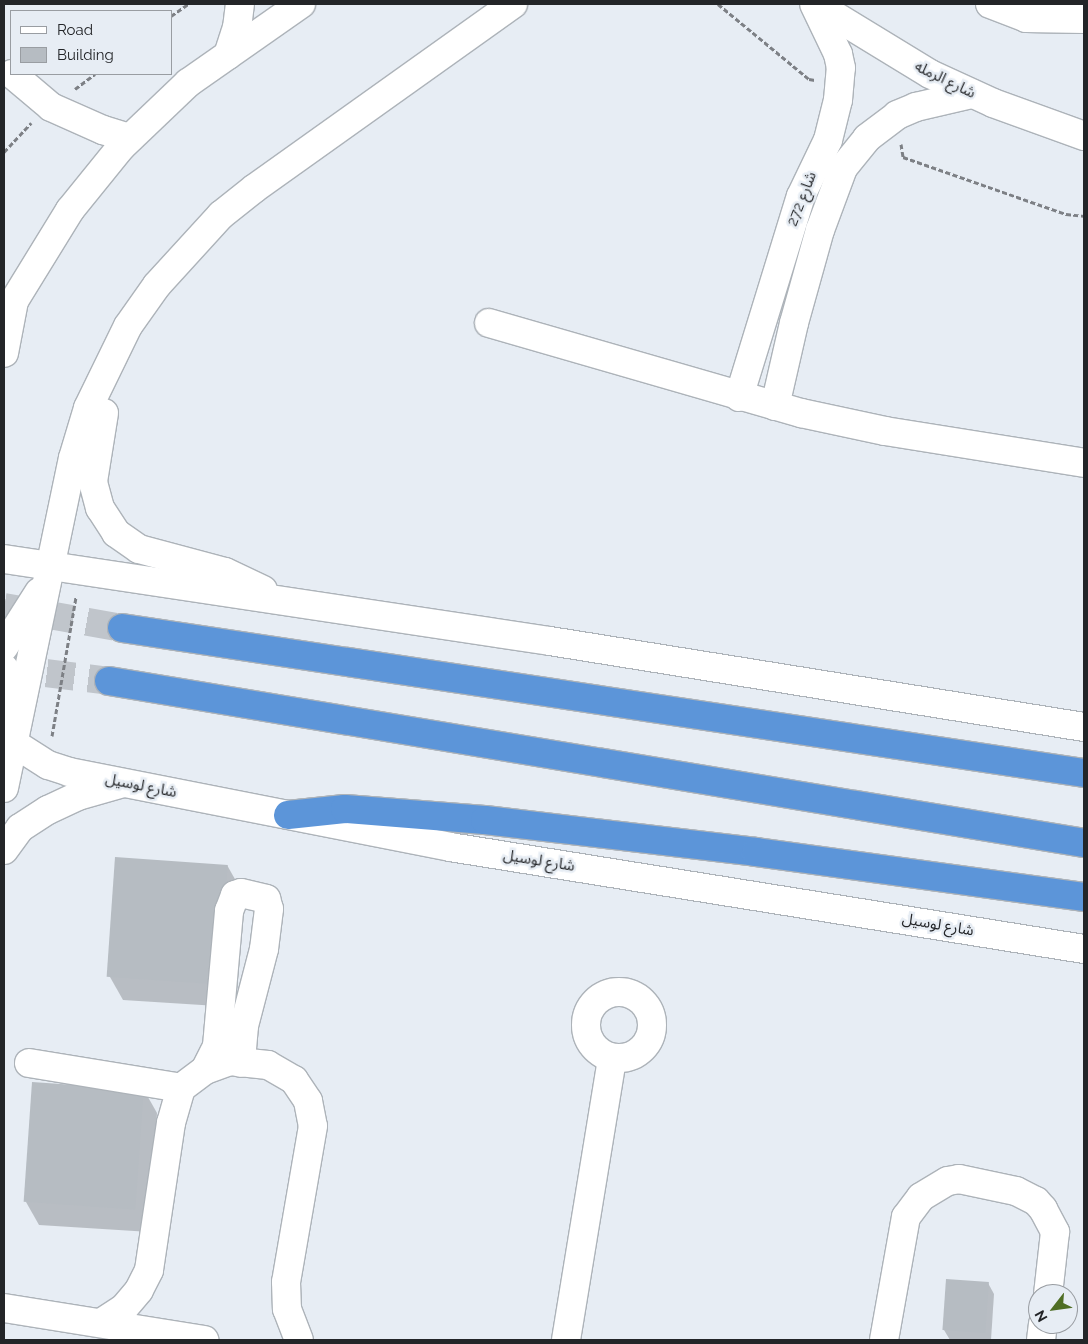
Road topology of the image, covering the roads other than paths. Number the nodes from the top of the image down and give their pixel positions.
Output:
1 (240, 4) edge
2 (301, 4) edge
3 (513, 4) edge
4 (815, 4) edge
5 (990, 4) edge
6 (1076, 4) edge
7 (1084, 7) edge
8 (1084, 19) edge
9 (228, 55) junction
10 (14, 75) edge
11 (972, 94) junction
12 (1084, 136) edge
13 (130, 138) junction
14 (9, 306) edge
15 (489, 323) dead end
16 (4, 353) edge
17 (108, 364) junction
18 (740, 396) junction
19 (775, 406) junction
20 (1084, 463) edge
21 (58, 534) junction
22 (4, 547) edge
23 (4, 559) edge
24 (52, 566) junction
25 (279, 600) junction
26 (122, 628) tunnel mouth
27 (4, 647) edge
28 (4, 668) edge
29 (109, 681) tunnel mouth
30 (1084, 727) edge
31 (8, 741) edge
32 (1084, 773) edge
33 (127, 783) junction
34 (4, 788) edge
35 (288, 815) junction
36 (1084, 843) edge
37 (4, 850) edge
38 (1084, 897) edge
39 (1084, 949) edge
40 (612, 1058) dead end
41 (29, 1062) dead end
42 (241, 1063) junction
43 (205, 1070) junction
44 (181, 1088) junction
45 (1049, 1284) edge
46 (4, 1308) edge
47 (101, 1324) junction
48 (204, 1340) edge
49 (299, 1340) edge
50 (566, 1340) edge
51 (884, 1340) edge

1 - 9 street
2 - 9 street
3 - 17 street
4 - 11 street, شارع الرمله
4 - 18 street, شارع 272
5 - 8 street
6 - 7 street
9 - 13 street
10 - 13 street
11 - 12 street, شارع الرمله
11 - 19 street, شارع 272
13 - 14 street
14 - 16 street
15 - 18 street
17 - 21 street
17 - 25 street
18 - 19 street
19 - 20 street
21 - 22 street
21 - 24 street
23 - 24 street
24 - 25 street
24 - 27 street
24 - 31 street
25 - 30 street
26 - 32 highway
28 - 31 street
29 - 36 highway
31 - 33 street, شارع لوسيل
31 - 34 street
33 - 35 street, شارع لوسيل
33 - 37 street
35 - 38 highway
35 - 39 street, شارع لوسيل
40 - 50 street
41 - 44 street
42 - 43 street
42 - 43 street
42 - 49 street
43 - 44 street
44 - 47 street
45 - 51 street
46 - 47 street
47 - 48 street

